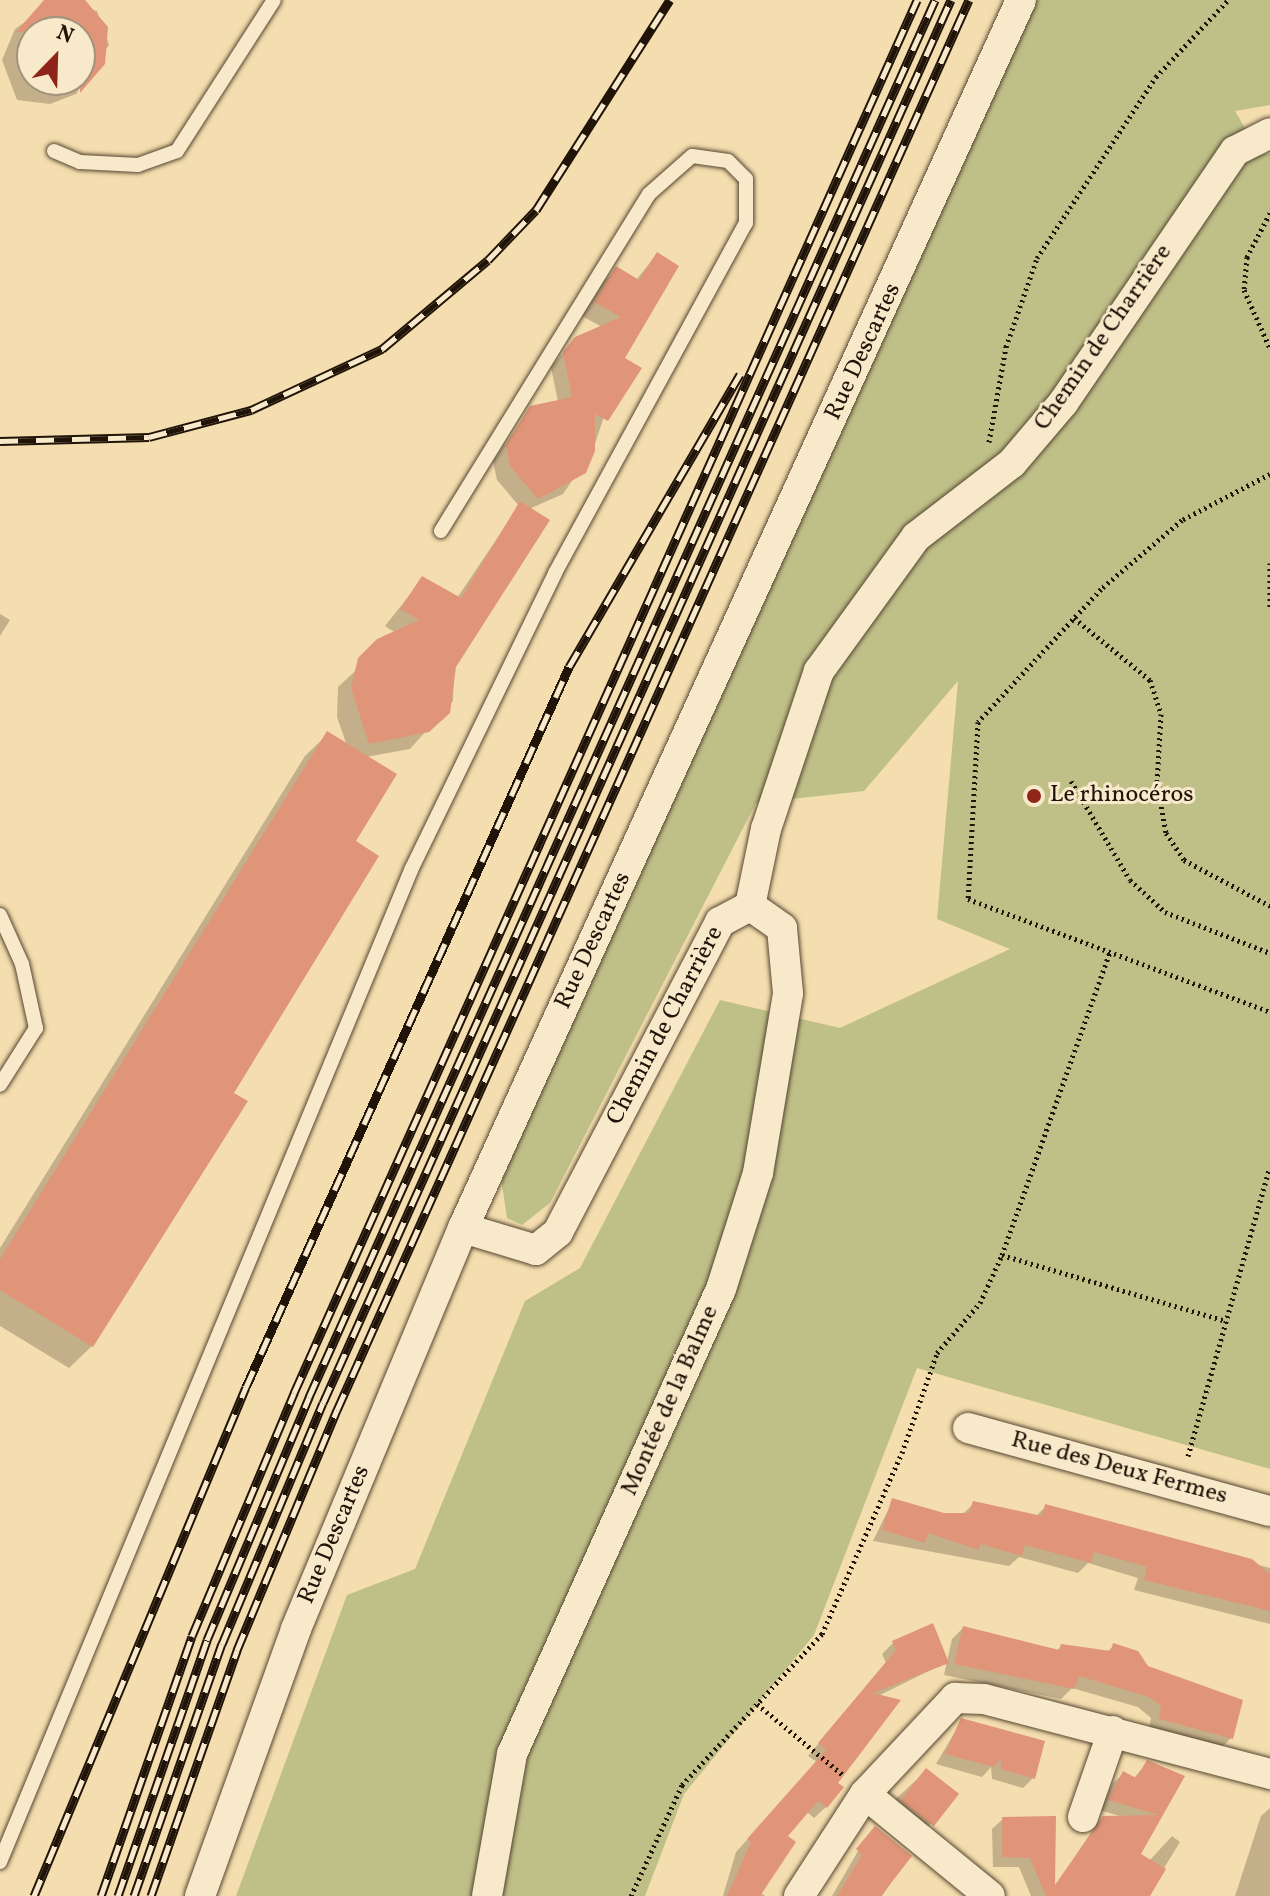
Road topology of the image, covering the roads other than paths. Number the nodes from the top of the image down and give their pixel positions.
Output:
1 (274, 0) edge
2 (1021, 0) edge
3 (1270, 133) edge
4 (54, 151) dead end
5 (441, 531) dead end
6 (750, 906) junction
7 (0, 915) edge
8 (0, 1085) edge
9 (463, 1228) junction
10 (968, 1428) dead end
11 (1270, 1511) edge
12 (1113, 1731) junction
13 (1270, 1774) edge
14 (865, 1794) junction
15 (1083, 1817) dead end
16 (0, 1862) edge
17 (200, 1896) edge
18 (487, 1896) edge
19 (799, 1896) edge
20 (990, 1896) edge

1 - 4 lane
2 - 9 street, Rue Descartes
3 - 6 street, Chemin de Charrière
5 - 16 lane
6 - 9 street, Chemin de Charrière
6 - 18 street, Montée de la Balme
7 - 8 lane
9 - 17 street, Rue Descartes
10 - 11 street, Rue des Deux Fermes
12 - 13 street
12 - 14 street
12 - 15 street
14 - 19 street
14 - 20 street

